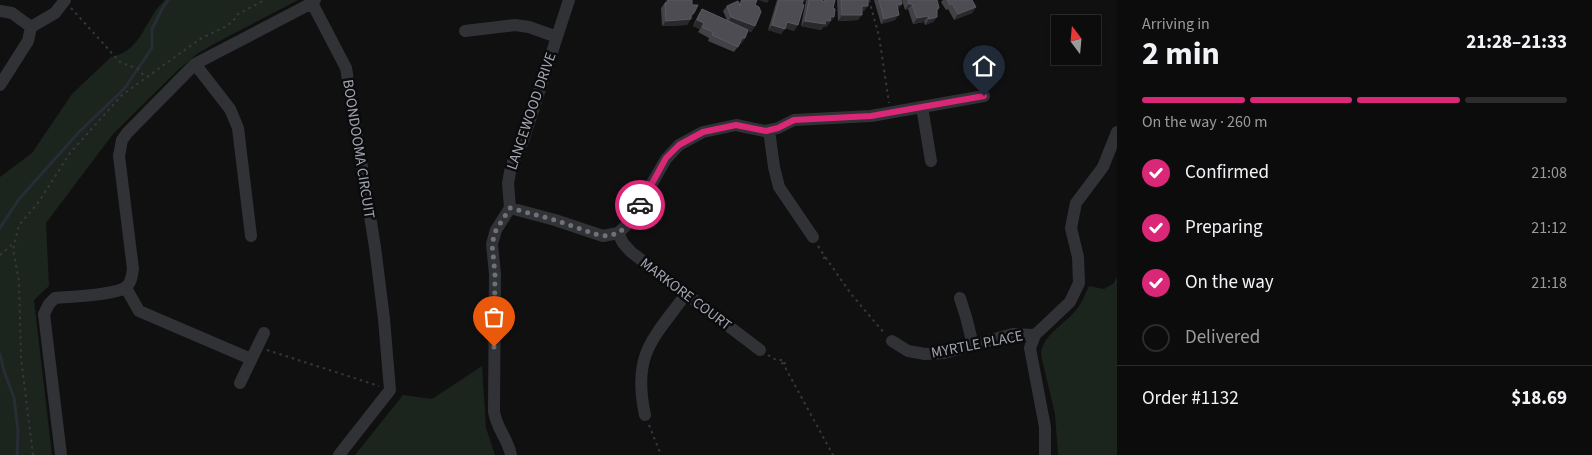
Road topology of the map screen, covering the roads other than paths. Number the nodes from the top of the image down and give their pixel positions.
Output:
1 (569, 0) edge
2 (65, 1) edge
3 (313, 2) edge
4 (0, 11) edge
5 (31, 27) junction
6 (465, 32) dead end
7 (557, 36) junction
8 (195, 64) junction
9 (0, 86) edge
10 (984, 96) dead end
11 (922, 107) junction
12 (769, 130) junction
13 (1117, 132) edge
14 (931, 161) dead end
15 (510, 208) junction
16 (618, 233) junction
17 (251, 236) dead end
18 (813, 236) road end
19 (126, 288) junction
20 (686, 294) junction
21 (960, 298) dead end
22 (264, 333) dead end
23 (1035, 334) junction
24 (892, 341) road end
25 (973, 345) junction
26 (760, 350) road end
27 (251, 359) junction
28 (240, 383) dead end
29 (646, 414) road end
30 (61, 455) edge
31 (339, 455) edge
32 (511, 455) edge
33 (1045, 455) edge

1 - 7 street, LANCEWOOD DRIVE
2 - 5 street
3 - 8 street, BOONDOOMA CIRCUIT
3 - 31 street, BOONDOOMA CIRCUIT
4 - 5 street
5 - 9 street
6 - 7 street
7 - 15 street, LANCEWOOD DRIVE
8 - 17 street
8 - 19 street, BOONDOOMA CIRCUIT
10 - 11 street
11 - 12 street
11 - 14 street
12 - 16 street
12 - 18 street
13 - 23 street
15 - 16 street
15 - 32 street
16 - 20 street, MARKORE COURT
19 - 27 street
19 - 30 street
20 - 26 street, MARKORE COURT
20 - 29 street
21 - 25 street
22 - 27 street
23 - 25 street, MYRTLE PLACE
23 - 33 street
24 - 25 street, MYRTLE PLACE
27 - 28 street

